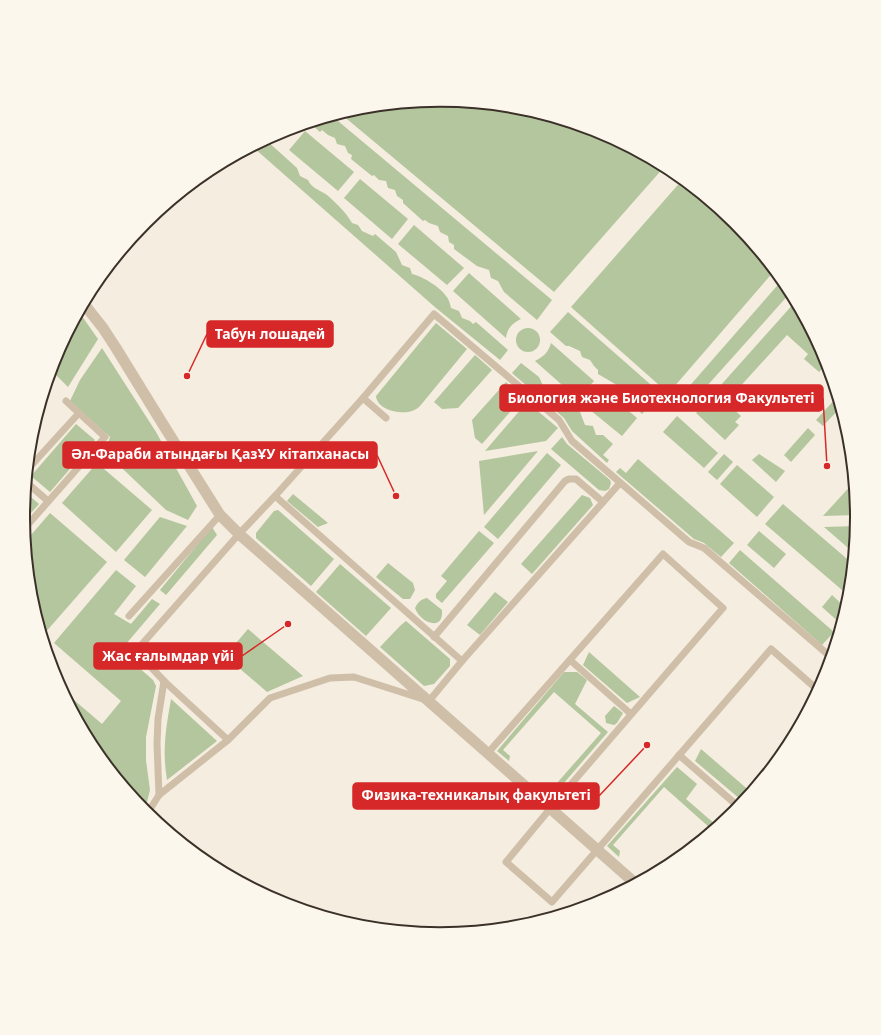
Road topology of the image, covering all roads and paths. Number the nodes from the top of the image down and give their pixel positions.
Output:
1 (87, 308) edge
2 (363, 398) junction
3 (66, 401) dead end
4 (79, 413) junction
5 (386, 418) dead end
6 (34, 462) edge
7 (620, 482) junction
8 (32, 486) edge
9 (275, 496) junction
10 (48, 500) junction
11 (603, 502) junction
12 (220, 515) junction
13 (30, 522) edge
14 (239, 534) junction
15 (129, 616) dead end
16 (434, 637) junction
17 (827, 654) edge
18 (570, 660) junction
19 (462, 661) junction
20 (164, 681) junction
21 (814, 687) edge
22 (429, 701) junction
23 (631, 714) junction
24 (228, 740) junction
25 (487, 754) junction
26 (679, 755) junction
27 (159, 795) junction
28 (735, 804) edge
29 (151, 808) edge
30 (550, 809) junction
31 (597, 850) junction
32 (632, 881) edge

1 - 12 street
2 - 5 lane
2 - 7 lane
2 - 9 lane
3 - 4 lane
4 - 6 lane
4 - 10 lane
7 - 11 lane
7 - 17 lane
8 - 10 lane
9 - 14 lane
9 - 16 lane
10 - 13 lane
11 - 16 lane
11 - 19 lane
12 - 14 street
12 - 15 lane
14 - 20 lane
14 - 22 street
16 - 19 lane
18 - 23 lane
18 - 23 lane
18 - 25 lane
19 - 22 lane
20 - 24 lane
20 - 27 lane
21 - 26 lane
22 - 24 lane
22 - 25 street
23 - 30 lane
24 - 27 lane
25 - 30 street
26 - 28 lane
26 - 31 lane
27 - 29 lane
30 - 31 street
30 - 31 lane
31 - 32 street

